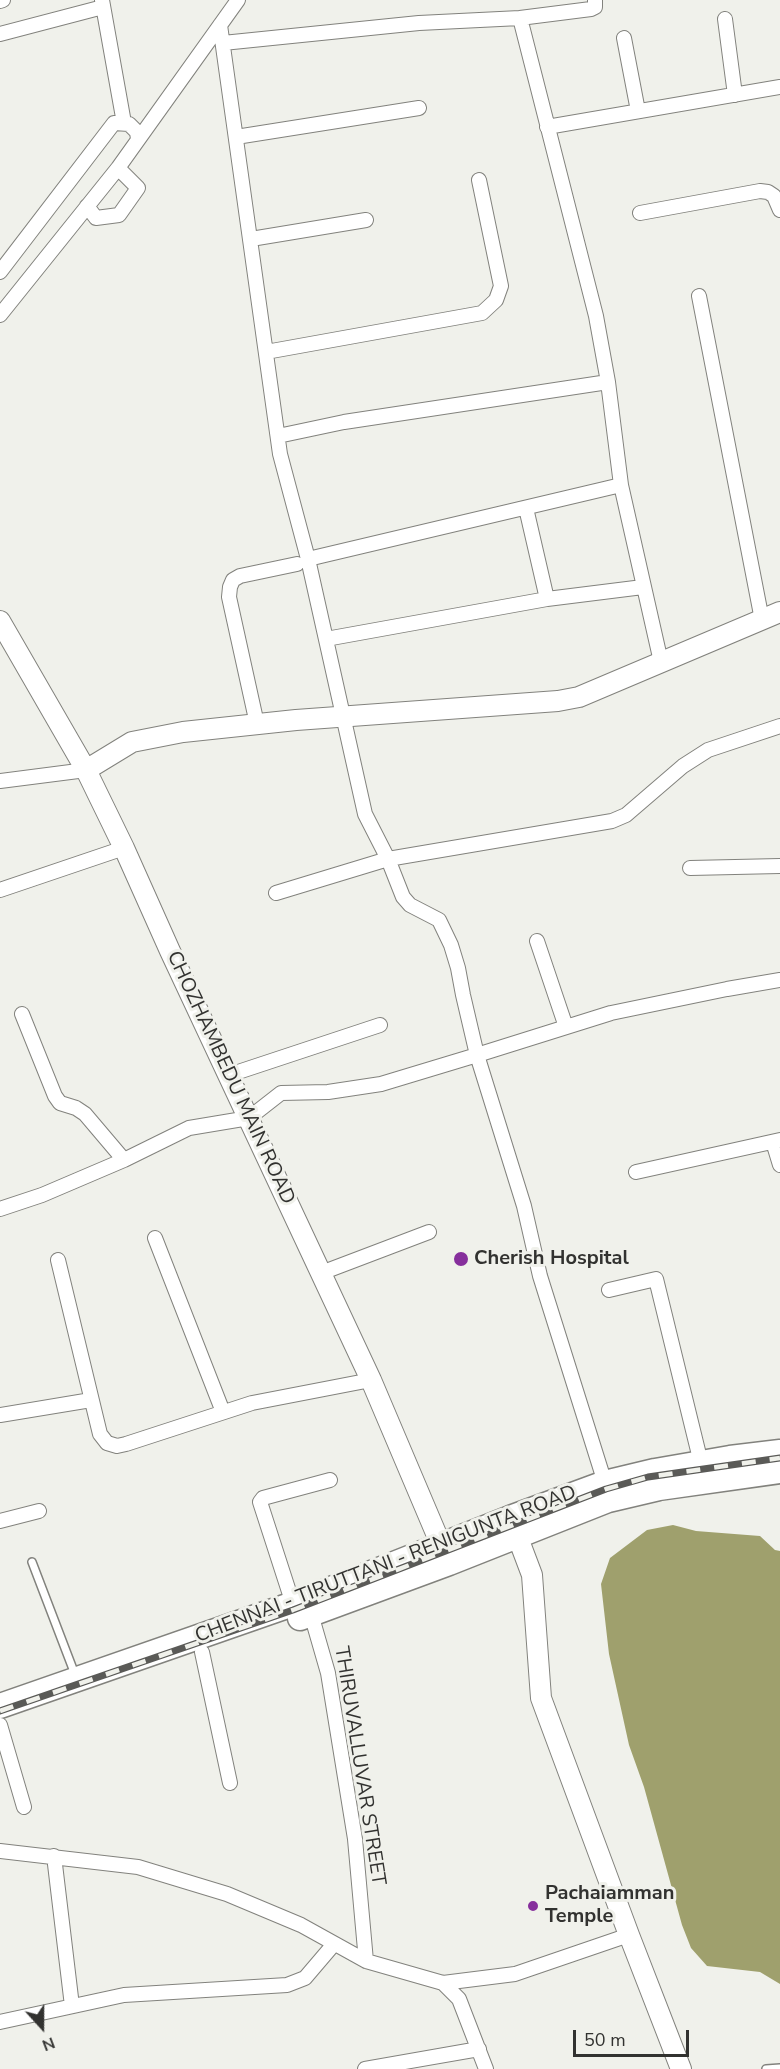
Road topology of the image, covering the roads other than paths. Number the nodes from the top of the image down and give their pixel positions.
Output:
1 (238, 0) edge
2 (595, 0) edge
3 (102, 4) edge
4 (520, 18) junction
5 (724, 19) dead end
6 (220, 25) junction
7 (0, 34) edge
8 (624, 38) dead end
9 (223, 43) junction
10 (780, 87) edge
11 (735, 95) junction
12 (419, 108) dead end
13 (638, 111) junction
14 (124, 123) junction
15 (547, 127) junction
16 (236, 137) junction
17 (138, 139) junction
18 (118, 168) junction
19 (479, 180) dead end
20 (87, 206) junction
21 (780, 210) edge
22 (640, 213) dead end
23 (366, 220) dead end
24 (251, 239) junction
25 (0, 272) edge
26 (699, 296) dead end
27 (0, 315) edge
28 (266, 352) junction
29 (608, 382) junction
30 (278, 436) junction
31 (621, 485) junction
32 (525, 508) junction
33 (302, 562) junction
34 (643, 587) junction
35 (547, 599) junction
36 (780, 612) edge
37 (762, 620) junction
38 (0, 621) edge
39 (326, 639) junction
40 (661, 662) junction
41 (342, 717) junction
42 (257, 724) junction
43 (780, 726) edge
44 (86, 770) junction
45 (0, 781) edge
46 (123, 848) junction
47 (388, 859) junction
48 (780, 866) edge
49 (690, 868) dead end
50 (0, 890) edge
51 (276, 892) dead end
52 (537, 941) dead end
53 (780, 980) edge
54 (22, 1014) dead end
55 (380, 1025) dead end
56 (566, 1027) junction
57 (477, 1055) junction
58 (229, 1075) junction
59 (249, 1118) junction
60 (777, 1141) edge
61 (124, 1160) junction
62 (780, 1165) edge
63 (636, 1172) dead end
64 (0, 1209) edge
65 (429, 1232) dead end
66 (155, 1238) dead end
67 (58, 1260) dead end
68 (321, 1273) junction
69 (609, 1290) dead end
70 (371, 1380) junction
71 (91, 1400) junction
72 (223, 1412) junction
73 (0, 1414) edge
74 (780, 1452) edge
75 (701, 1463) junction
76 (780, 1471) edge
77 (330, 1480) dead end
78 (605, 1483) junction
79 (39, 1511) dead end
80 (0, 1521) edge
81 (514, 1527) junction
82 (441, 1545) junction
83 (32, 1562) dead end
84 (302, 1609) junction
85 (267, 1621) junction
86 (202, 1652) junction
87 (76, 1679) junction
88 (0, 1706) edge
89 (0, 1723) edge
90 (230, 1783) dead end
91 (24, 1807) dead end
92 (0, 1851) edge
93 (54, 1856) junction
94 (629, 1935) junction
95 (334, 1944) junction
96 (366, 1961) junction
97 (443, 1983) junction
98 (72, 2006) junction
99 (0, 2022) edge
100 (479, 2049) junction
101 (780, 2068) edge
102 (365, 2069) edge
103 (486, 2069) edge
104 (681, 2069) edge
105 (766, 2069) edge

1 - 6 street
2 - 4 street
3 - 7 street
3 - 14 street
4 - 9 street
4 - 15 street
5 - 11 street
6 - 9 street
6 - 17 street
8 - 13 street
9 - 16 street
10 - 11 street
11 - 13 street
12 - 16 street
13 - 15 street
14 - 17 street
14 - 25 street
15 - 29 street
16 - 24 street
17 - 18 street
18 - 20 street
18 - 20 street
19 - 28 street
20 - 27 street
21 - 22 street
23 - 24 street
24 - 28 street
26 - 37 street
28 - 30 street
29 - 30 street
29 - 31 street
30 - 33 street
31 - 32 street
31 - 34 street
32 - 33 street
32 - 35 street
33 - 39 street
33 - 42 street
34 - 35 street
34 - 40 street
35 - 39 street
36 - 37 street
37 - 40 street
38 - 44 street, CHOZHAMBEDU MAIN ROAD
39 - 41 street
40 - 41 street
41 - 42 street
41 - 47 street
42 - 44 street
43 - 47 street
44 - 45 street
44 - 46 street, CHOZHAMBEDU MAIN ROAD
46 - 50 street
46 - 58 street, CHOZHAMBEDU MAIN ROAD
47 - 51 street
47 - 57 street
48 - 49 street
52 - 56 street
53 - 56 street
54 - 61 street
55 - 58 street
56 - 57 street
57 - 59 street
57 - 78 street
58 - 59 street, CHOZHAMBEDU MAIN ROAD
59 - 61 street
59 - 68 street, CHOZHAMBEDU MAIN ROAD
60 - 62 street
60 - 63 street
61 - 64 street
65 - 68 street
66 - 72 street
67 - 71 street
68 - 70 street, CHOZHAMBEDU MAIN ROAD
69 - 75 street
70 - 72 street
70 - 82 street, CHOZHAMBEDU MAIN ROAD
71 - 72 street
71 - 73 street
74 - 75 highway, CHENNAI - TIRUTTANI - RENIGUNTA ROAD
75 - 78 highway, CHENNAI - TIRUTTANI - RENIGUNTA ROAD
76 - 81 highway, CHENNAI - TIRUTTANI - RENIGUNTA ROAD
77 - 84 street, THIRUVALLUVAR STREET
78 - 81 highway, CHENNAI - TIRUTTANI - RENIGUNTA ROAD
79 - 80 street
81 - 82 highway, CHENNAI - TIRUTTANI - RENIGUNTA ROAD
81 - 84 highway, CHENNAI - TIRUTTANI - RENIGUNTA ROAD
81 - 94 street
82 - 84 highway, CHENNAI - TIRUTTANI - RENIGUNTA ROAD
83 - 87 lane
84 - 85 highway, CHENNAI - TIRUTTANI - RENIGUNTA ROAD
84 - 96 street, THIRUVALLUVAR STREET
85 - 86 highway, CHENNAI - TIRUTTANI - RENIGUNTA ROAD
85 - 87 highway, CHENNAI - TIRUTTANI - RENIGUNTA ROAD
86 - 89 highway, CHENNAI - TIRUTTANI - RENIGUNTA ROAD
86 - 90 street
87 - 88 highway, CHENNAI - TIRUTTANI - RENIGUNTA ROAD
89 - 91 street
92 - 93 street
93 - 95 street
93 - 98 street
94 - 97 street
94 - 104 street
95 - 96 street
95 - 98 street
96 - 97 street
97 - 100 street
98 - 99 street
100 - 102 street
100 - 103 street
101 - 105 lane

